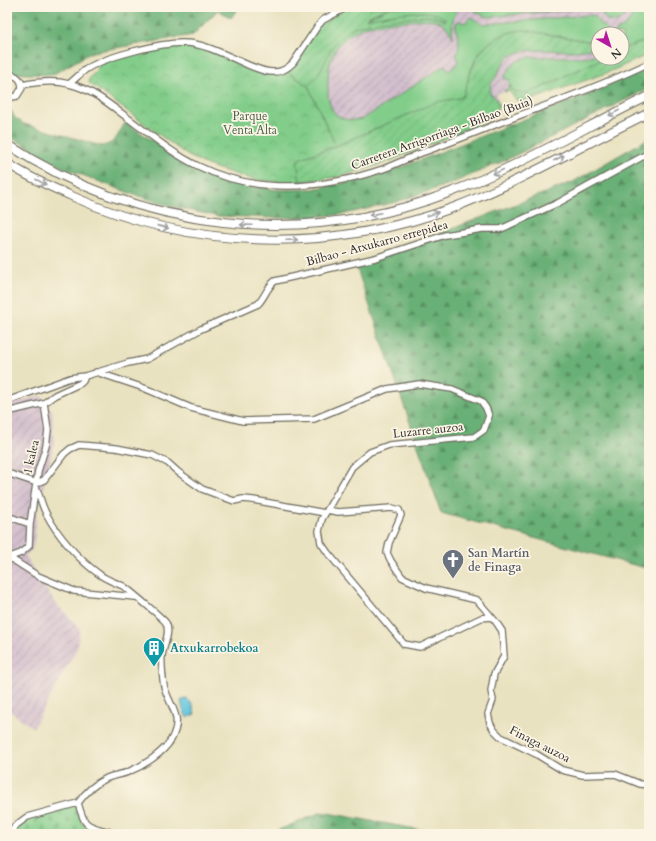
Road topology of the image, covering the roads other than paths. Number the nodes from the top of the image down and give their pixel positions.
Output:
1 (347, 7) edge
2 (649, 63) edge
3 (7, 75) edge
4 (69, 84) junction
5 (22, 85) junction
6 (649, 96) edge
7 (7, 98) edge
8 (649, 113) edge
9 (7, 144) edge
10 (649, 153) edge
11 (7, 163) edge
12 (96, 372) junction
13 (85, 376) junction
14 (7, 401) edge
15 (44, 403) junction
16 (7, 412) edge
17 (7, 473) edge
18 (36, 485) junction
19 (326, 511) junction
20 (7, 516) edge
21 (30, 524) junction
22 (8, 556) edge
23 (135, 597) junction
24 (491, 617) junction
25 (649, 786) edge
26 (78, 803) junction
27 (110, 832) dead end
28 (9, 834) edge

1 - 4 street
2 - 4 street, Carretera Arrigorriaga - Bilbao (Buia)
3 - 5 street
4 - 5 street, Carretera Arrigorriaga - Bilbao (Buia)
5 - 7 street
6 -> 9 highway
11 -> 8 highway
10 - 12 street, Bilbao - Atxukarro errepidea
12 - 13 street, Bilbao - Atxukarro errepidea
12 - 19 street, Luzarre auzoa
13 - 14 street
13 - 15 street
15 - 16 street
15 - 18 street, 1 kalea
17 - 18 street
18 - 19 street
18 - 21 street
18 - 23 street
19 - 24 street, Finaga auzoa
19 - 24 street, Luzarre auzoa
20 - 21 street
21 - 22 street
22 - 23 street
23 - 26 street
24 - 25 street, Finaga auzoa
26 - 27 street
26 - 28 street

